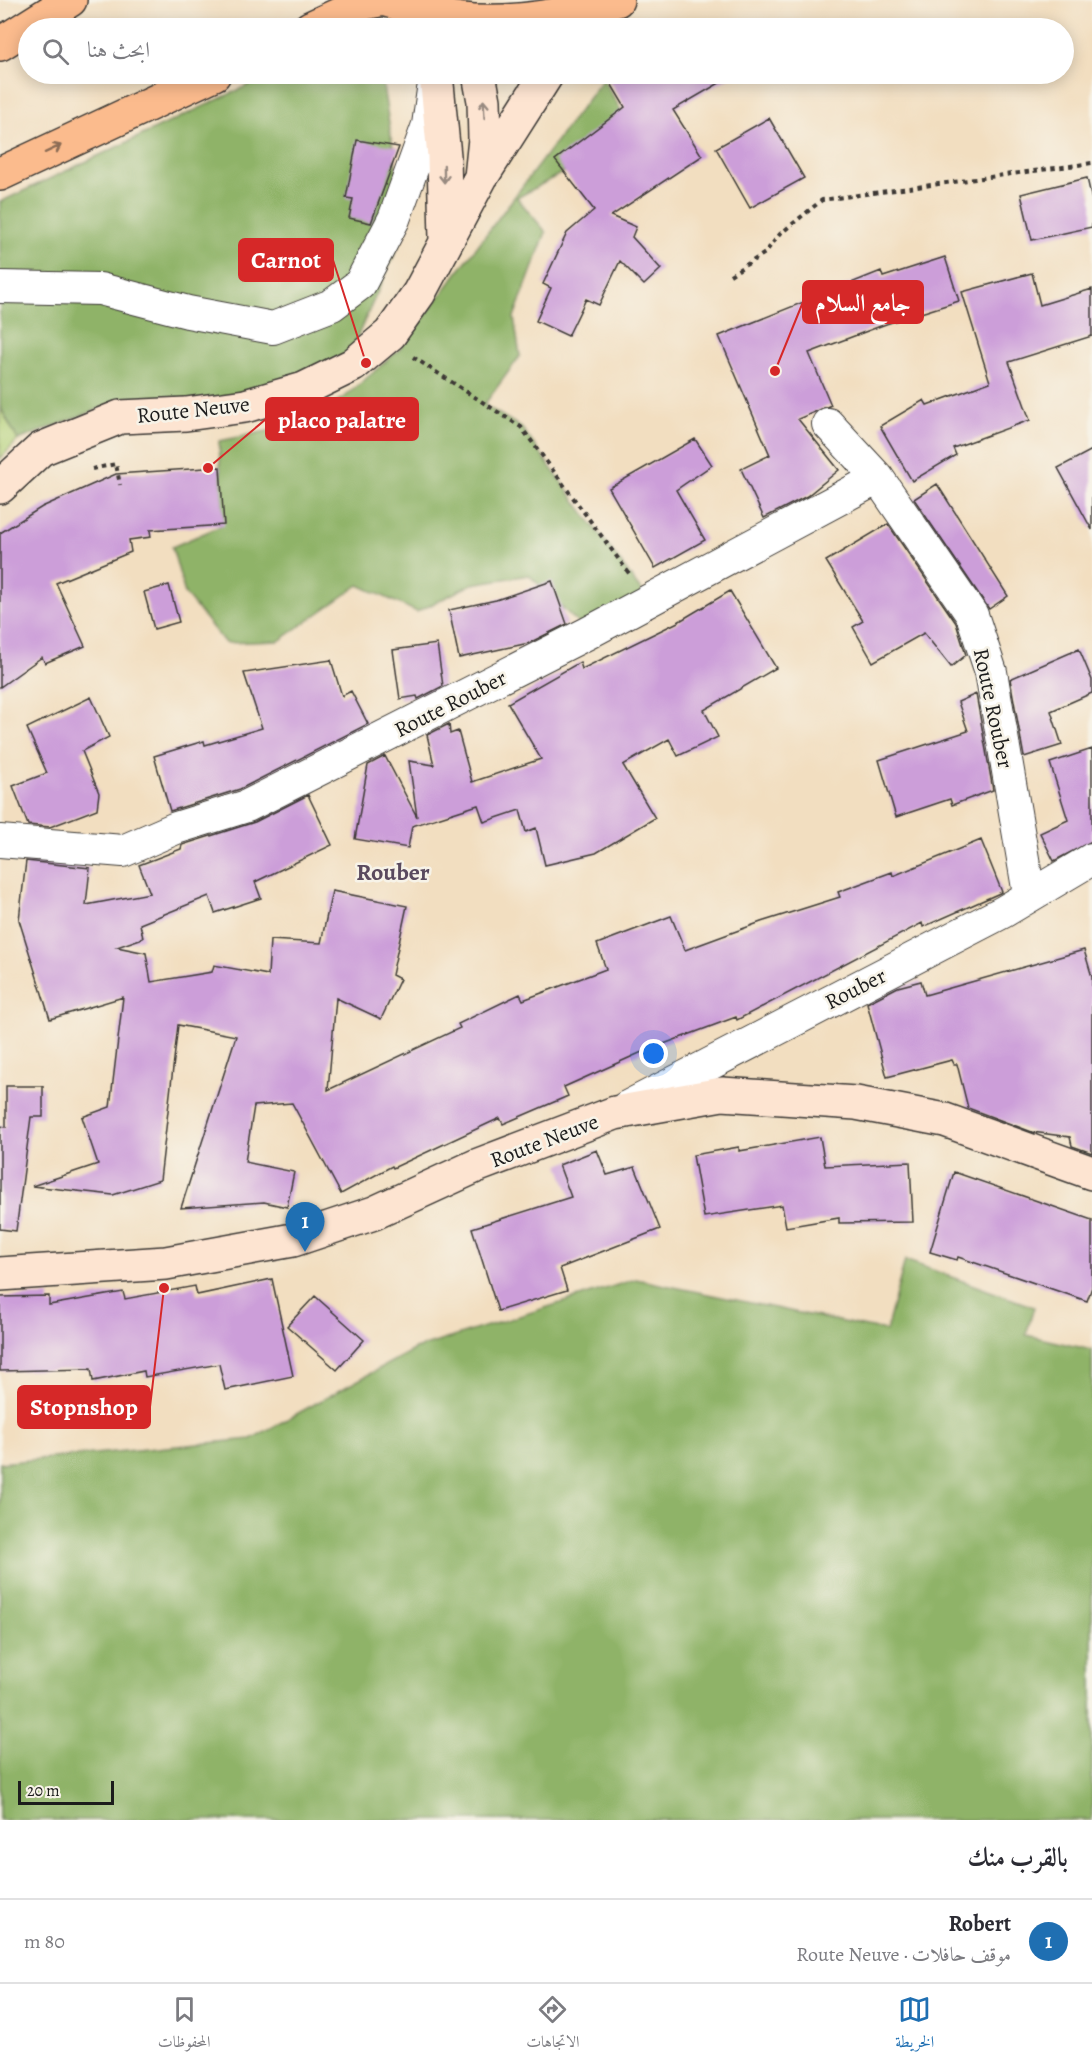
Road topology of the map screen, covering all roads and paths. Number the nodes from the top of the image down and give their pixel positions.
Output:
1 (70, 0) edge
2 (379, 0) edge
3 (386, 0) edge
4 (594, 12) edge
5 (425, 14) edge
6 (468, 16) edge
7 (41, 18) edge
8 (332, 18) edge
9 (511, 18) edge
10 (541, 18) edge
11 (18, 33) edge
12 (0, 44) edge
13 (193, 84) edge
14 (434, 84) edge
15 (437, 84) edge
16 (481, 84) edge
17 (541, 84) edge
18 (1092, 163) edge
19 (0, 174) edge
20 (481, 177) junction
21 (446, 242) junction
22 (730, 275) dead end
23 (0, 287) edge
24 (390, 334) junction
25 (828, 424) dead end
26 (92, 469) dead end
27 (878, 478) junction
28 (120, 485) dead end
29 (0, 488) edge
30 (648, 600) junction
31 (0, 841) edge
32 (1092, 859) edge
33 (1029, 894) junction
34 (615, 1113) junction
35 (1092, 1173) edge
36 (0, 1274) edge

1 - 7 highway
2 - 8 highway
3 - 5 highway
4 - 10 highway
5 - 6 highway
6 - 9 highway
11 - 12 highway
19 -> 13 highway
14 - 23 street
15 -> 21 main road
20 -> 16 main road
17 - 20 main road, Route Neuve
18 - 22 path
20 - 21 main road, Route Neuve
21 - 24 main road, Route Neuve
24 - 29 main road, Route Neuve
24 - 30 path
25 - 27 street, Route Rouber
26 - 28 path
27 - 30 street, Route Rouber
27 - 33 street, Route Rouber
30 - 31 street, Route Rouber
32 - 33 street, Rouber
33 - 34 street, Rouber
34 - 35 main road, Route Neuve
34 - 36 main road, Route Neuve

